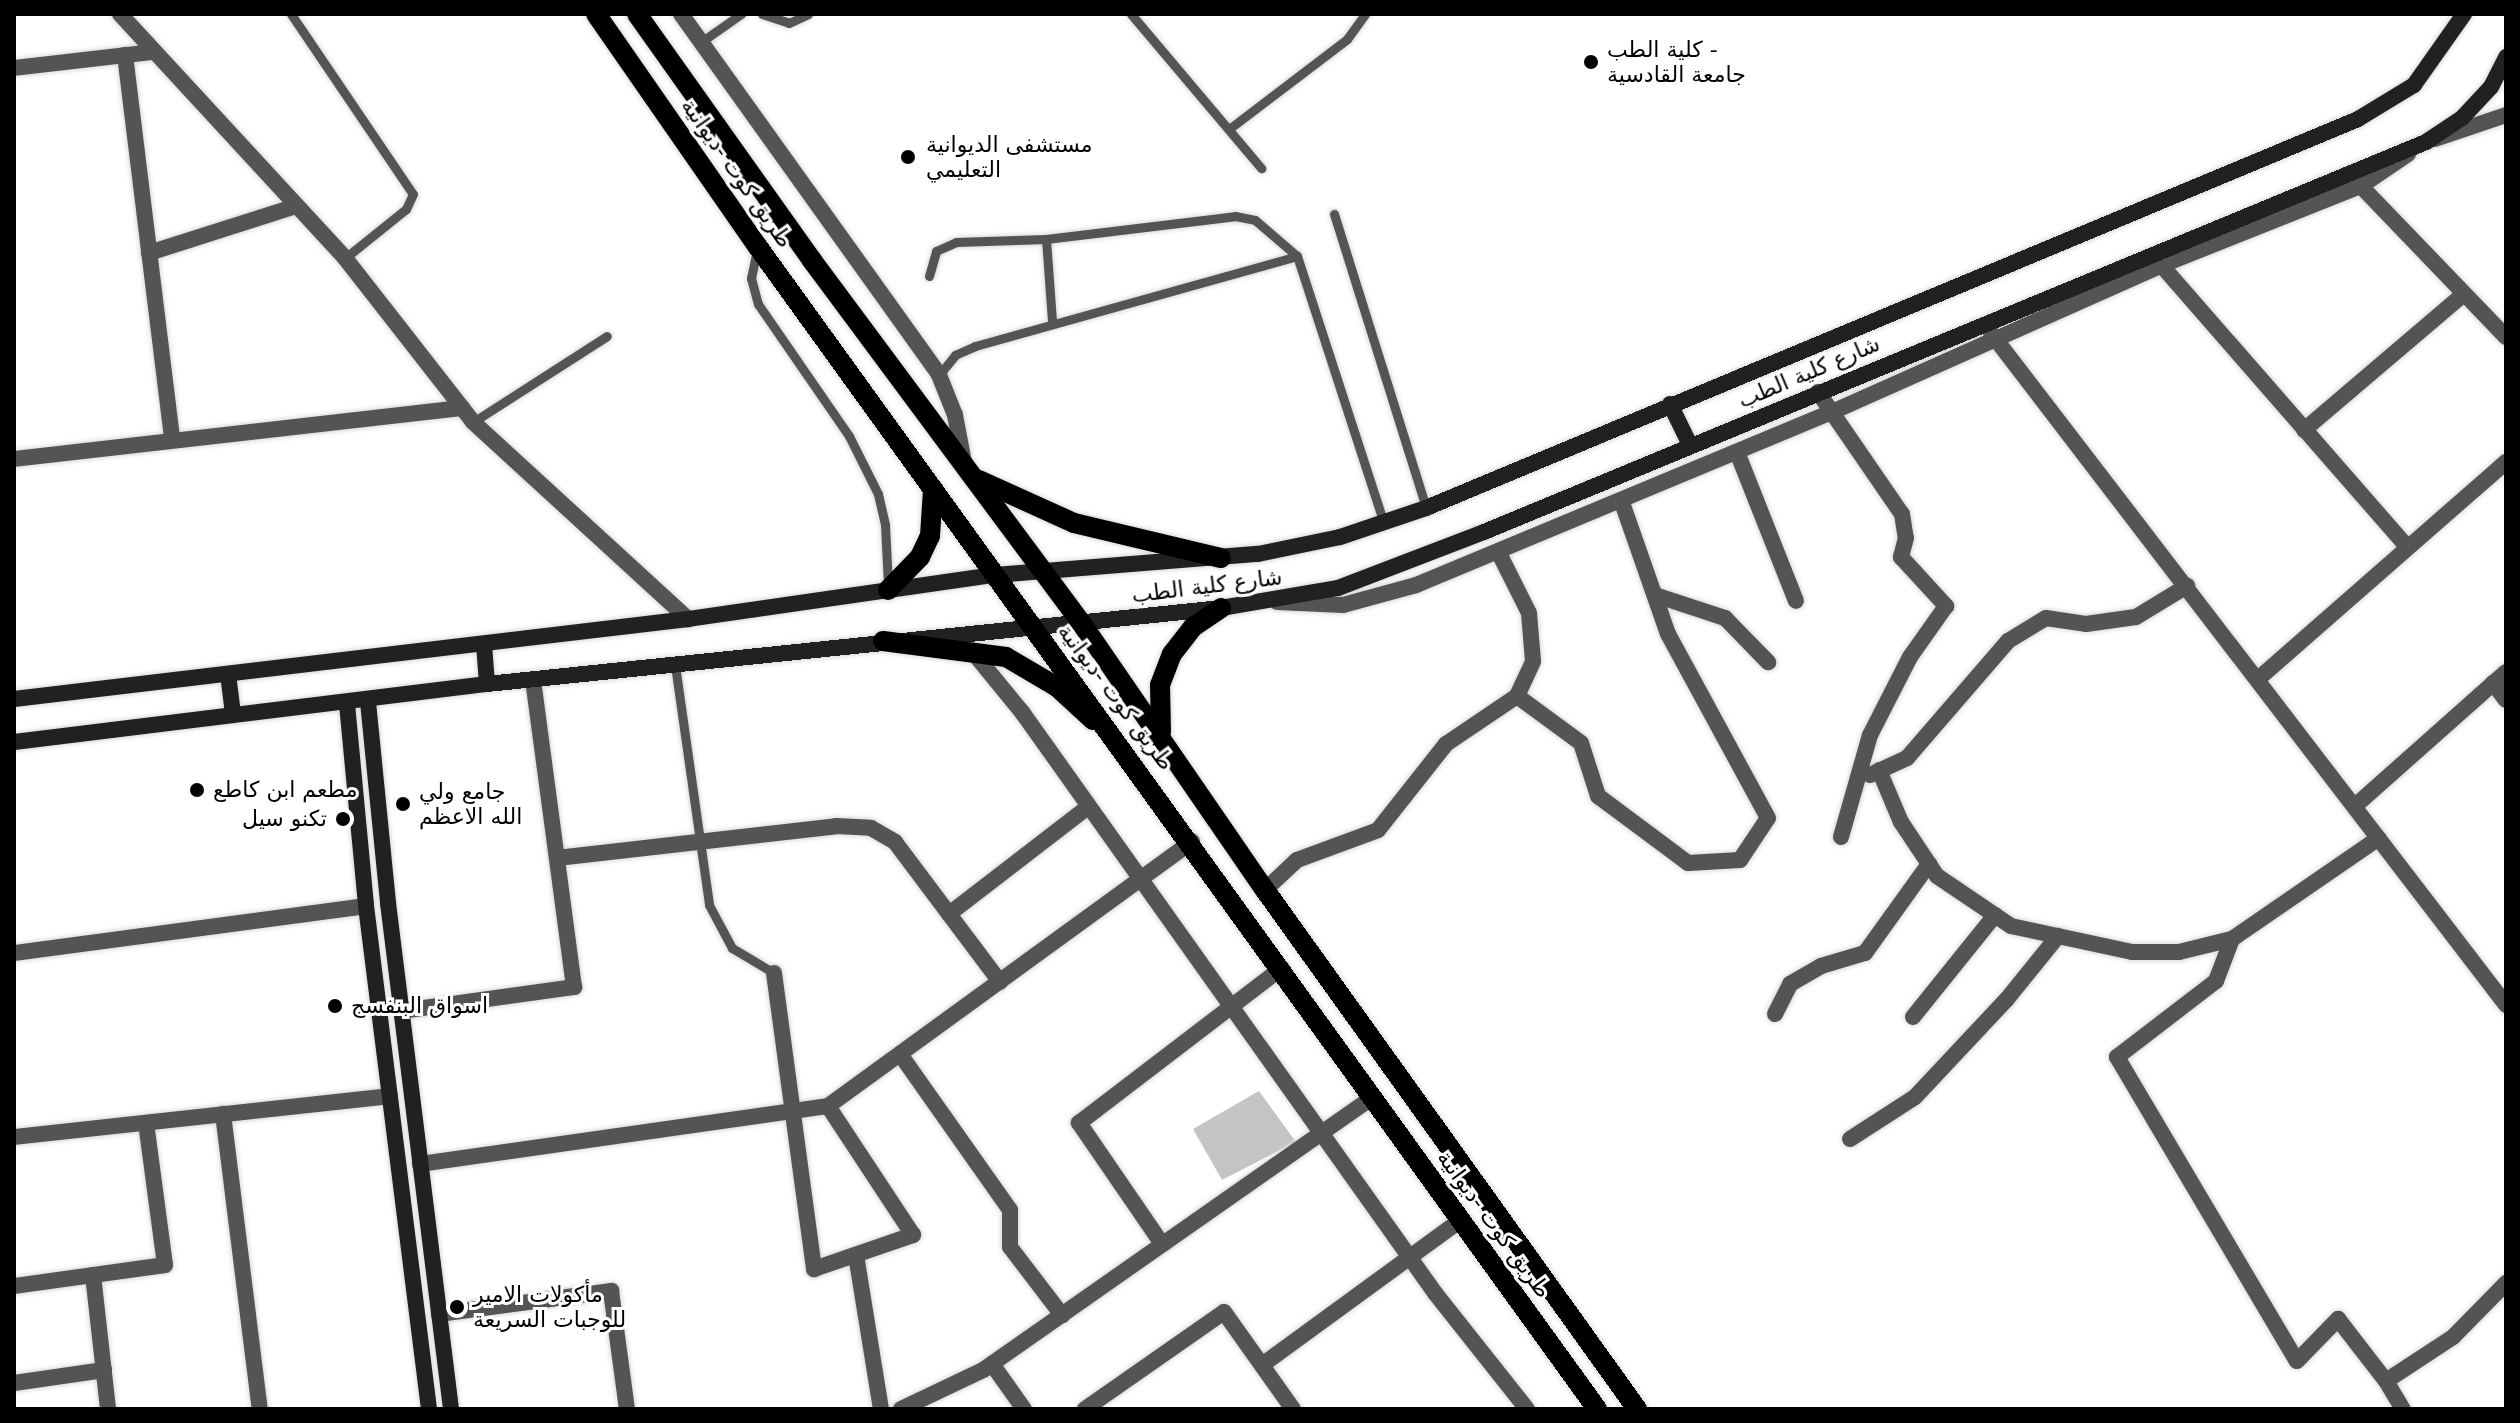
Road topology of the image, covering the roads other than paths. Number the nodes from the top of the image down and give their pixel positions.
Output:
1 (120, 14) edge
2 (291, 14) edge
3 (596, 14) edge
4 (637, 14) edge
5 (681, 14) edge
6 (741, 14) edge
7 (762, 14) edge
8 (808, 14) edge
9 (1131, 14) edge
10 (1365, 14) edge
11 (2464, 14) edge
12 (701, 42) junction
13 (152, 52) junction
14 (125, 55) junction
15 (2506, 57) edge
16 (14, 68) edge
17 (2506, 115) edge
18 (1229, 129) junction
19 (2426, 142) junction
20 (1261, 168) dead end
21 (2348, 172) junction
22 (2361, 186) junction
23 (296, 206) junction
24 (1334, 214) dead end
25 (1046, 239) junction
26 (758, 247) junction
27 (149, 253) junction
28 (1297, 256) junction
29 (345, 258) junction
30 (2157, 259) junction
31 (929, 276) dead end
32 (2464, 294) junction
33 (1052, 320) junction
34 (1982, 323) junction
35 (607, 336) dead end
36 (2506, 337) edge
37 (1995, 339) junction
38 (939, 375) junction
39 (1818, 392) junction
40 (1670, 404) junction
41 (462, 408) junction
42 (1832, 412) junction
43 (473, 422) junction
44 (2304, 430) junction
45 (172, 439) junction
46 (1690, 445) junction
47 (1737, 452) junction
48 (14, 459) edge
49 (2506, 462) edge
50 (969, 471) junction
51 (933, 489) junction
52 (1621, 500) junction
53 (1426, 508) junction
54 (1384, 524) junction
55 (2407, 547) junction
56 (1498, 551) junction
57 (1221, 558) junction
58 (1043, 570) junction
59 (995, 575) junction
60 (2187, 586) junction
61 (888, 590) junction
62 (1655, 595) junction
63 (1796, 601) dead end
64 (1264, 602) junction
65 (1221, 608) junction
66 (688, 619) junction
67 (1082, 624) junction
68 (1034, 628) junction
69 (883, 641) junction
70 (484, 644) junction
71 (972, 651) junction
72 (1768, 662) dead end
73 (675, 665) junction
74 (228, 674) junction
75 (2500, 677) edge
76 (2258, 679) junction
77 (533, 680) junction
78 (487, 684) junction
79 (1517, 696) junction
80 (14, 699) edge
81 (2506, 700) edge
82 (368, 702) junction
83 (347, 704) junction
84 (233, 714) junction
85 (1112, 731) junction
86 (1162, 736) junction
87 (14, 742) edge
88 (1879, 770) junction
89 (1857, 780) junction
90 (2355, 806) junction
91 (1088, 807) junction
92 (1841, 837) dead end
93 (2379, 838) junction
94 (700, 842) junction
95 (1192, 842) junction
96 (557, 858) junction
97 (1929, 864) junction
98 (1141, 881) junction
99 (1265, 890) junction
100 (366, 906) junction
101 (949, 914) junction
102 (1995, 915) junction
103 (2058, 936) junction
104 (2232, 939) junction
105 (14, 953) edge
106 (1282, 968) junction
107 (774, 973) joint
108 (1000, 982) junction
109 (2506, 1005) edge
110 (1231, 1007) junction
111 (401, 1011) junction
112 (1775, 1014) dead end
113 (1913, 1017) dead end
114 (900, 1054) junction
115 (390, 1096) junction
116 (1373, 1097) junction
117 (828, 1106) junction
118 (223, 1114) junction
119 (793, 1114) junction
120 (146, 1123) junction
121 (1322, 1133) junction
122 (14, 1137) edge
123 (1850, 1139) dead end
124 (420, 1164) junction
125 (1461, 1220) junction
126 (1162, 1244) junction
127 (856, 1255) junction
128 (1411, 1258) junction
129 (93, 1275) junction
130 (2506, 1283) edge
131 (14, 1286) edge
132 (439, 1314) junction
133 (1062, 1315) junction
134 (992, 1364) junction
135 (1262, 1365) junction
136 (104, 1370) junction
137 (2386, 1381) junction
138 (14, 1383) edge
139 (108, 1409) edge
140 (260, 1409) edge
141 (429, 1409) edge
142 (451, 1409) edge
143 (627, 1409) edge
144 (881, 1409) edge
145 (901, 1409) edge
146 (1024, 1409) edge
147 (1085, 1409) edge
148 (1293, 1409) edge
149 (1527, 1409) edge
150 (1597, 1409) edge
151 (1637, 1409) edge
152 (2403, 1409) edge

1 - 13 street
2 - 29 lane
3 - 26 main road, طريق كوت -ديوانية
4 - 50 main road, طريق كوت -ديوانية
5 - 12 street
6 - 12 lane
7 - 8 lane
9 - 18 lane
10 - 18 lane
11 - 40 main road, شارع كلية الطب
12 - 38 street
13 - 14 street
13 - 23 street
14 - 16 street
14 - 27 street
15 - 19 main road, شارع كلية الطب
17 - 19 street
18 - 20 lane
19 - 21 main road, شارع كلية الطب
19 - 22 street
21 - 22 street
21 - 30 main road, شارع كلية الطب
22 - 30 street
22 - 32 street
23 - 27 street
23 - 29 street
24 - 53 lane
25 - 28 lane
25 - 31 lane
25 - 33 lane
26 - 51 main road, طريق كوت -ديوانية
26 - 61 lane
27 - 45 street
28 - 33 lane
28 - 54 lane
29 - 41 street
30 - 34 main road, شارع كلية الطب
30 - 37 street
30 - 44 street
32 - 36 street
32 - 44 street
33 - 38 lane
34 - 37 street
34 - 39 main road, شارع كلية الطب
35 - 43 lane
37 - 42 street
37 - 60 street
38 - 50 street
39 - 42 street
39 - 46 main road, شارع كلية الطب
40 - 46 main road
40 - 53 main road, شارع كلية الطب
41 - 43 street
41 - 45 street
42 - 47 street
42 - 89 street
43 - 66 street
44 - 55 street
45 - 48 street
46 - 64 main road, شارع كلية الطب
47 - 52 street
47 - 63 street
49 - 55 street
50 - 57 main road
50 - 58 main road, طريق كوت -ديوانية
51 - 59 main road, طريق كوت -ديوانية
51 - 61 main road
52 - 56 street
52 - 62 street
53 - 54 main road, شارع كلية الطب
54 - 57 main road, شارع كلية الطب
55 - 76 street
56 - 64 street
56 - 79 street
57 - 58 main road, شارع كلية الطب
58 - 59 main road, شارع كلية الطب
58 - 67 main road, طريق كوت -ديوانية
59 - 61 main road, شارع كلية الطب
59 - 68 main road, طريق كوت -ديوانية
60 - 76 street
60 - 88 street
61 - 66 main road, شارع كلية الطب
62 - 72 street
62 - 79 street
64 - 65 main road, شارع كلية الطب
65 - 67 main road, شارع كلية الطب
65 - 86 main road
66 - 70 main road, شارع كلية الطب
67 - 68 main road, شارع كلية الطب
67 - 86 main road, طريق كوت -ديوانية
68 - 69 main road, شارع كلية الطب
68 - 85 main road, طريق كوت -ديوانية
69 - 71 main road
69 - 73 main road, شارع كلية الطب
70 - 74 main road, شارع كلية الطب
70 - 78 main road
71 - 85 main road
71 - 91 street
73 - 77 main road, شارع كلية الطب
73 - 94 lane
74 - 80 main road, شارع كلية الطب
74 - 84 main road
75 - 81 street
75 - 90 street
76 - 90 street
77 - 78 main road, شارع كلية الطب
77 - 96 street
78 - 82 main road, شارع كلية الطب
79 - 99 street
82 - 83 main road, شارع كلية الطب
82 - 111 main road
83 - 84 main road, شارع كلية الطب
83 - 100 main road
84 - 87 main road, شارع كلية الطب
85 - 95 main road, طريق كوت -ديوانية
86 - 99 main road, طريق كوت -ديوانية
88 - 89 street
88 - 97 street
89 - 92 street
90 - 93 street
91 - 98 street
91 - 101 street
93 - 104 street
93 - 109 street
94 - 96 street
94 - 101 street
94 - 107 lane
95 - 98 street
95 - 106 main road, طريق كوت -ديوانية
96 - 111 street
97 - 102 street
97 - 112 street
98 - 108 street
98 - 110 street
99 - 151 main road, طريق كوت -ديوانية
100 - 105 street
100 - 115 main road
101 - 108 street
102 - 103 street
102 - 113 street
103 - 104 street
103 - 123 street
104 - 137 street
106 - 110 street
106 - 116 main road, طريق كوت -ديوانية
107 - 119 street
108 - 114 street
110 - 121 street
110 - 126 street
111 - 124 main road
114 - 117 street
114 - 133 street
115 - 118 street
115 - 141 main road
116 - 121 street
116 - 125 main road, طريق كوت -ديوانية
117 - 119 street
117 - 127 street
118 - 120 street
118 - 140 street
119 - 124 street
119 - 127 street
120 - 122 street
120 - 129 street
121 - 126 street
121 - 128 street
124 - 132 main road
125 - 128 street
125 - 150 main road, طريق كوت -ديوانية
126 - 133 street
127 - 144 street
128 - 135 street
128 - 149 street
129 - 131 street
129 - 136 street
130 - 137 street
132 - 142 main road
132 - 143 street
133 - 134 street
134 - 145 street
134 - 146 street
135 - 147 street
135 - 148 street
136 - 138 street
136 - 139 street
137 - 152 street

